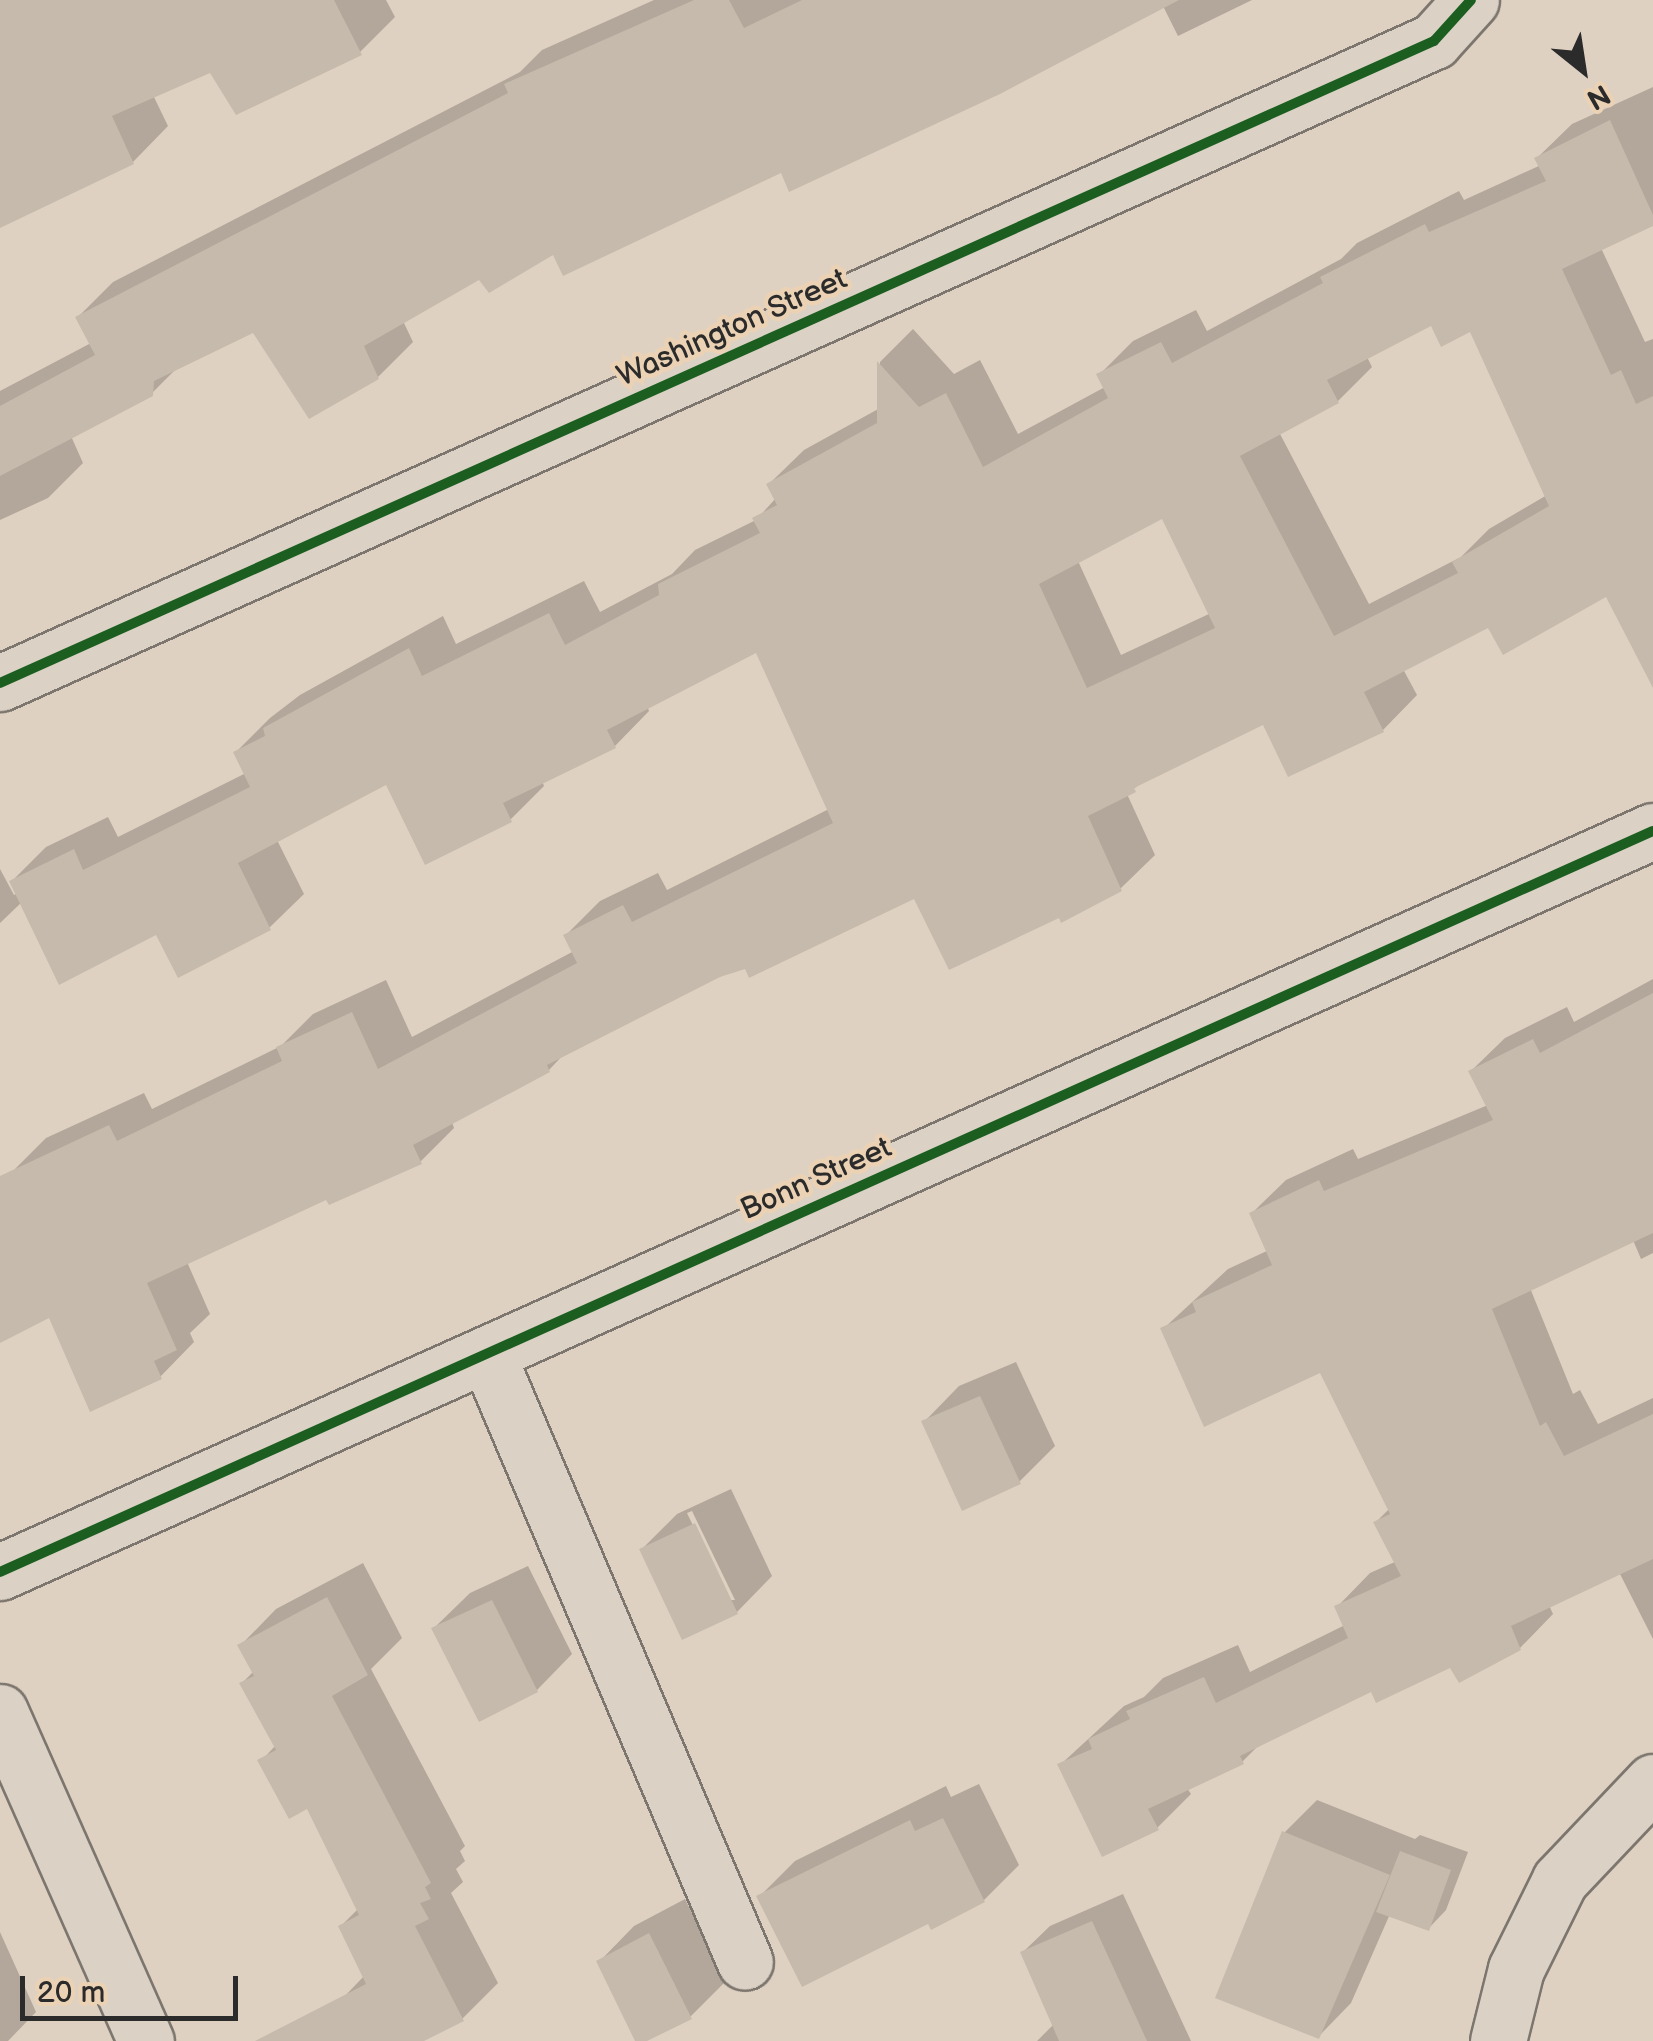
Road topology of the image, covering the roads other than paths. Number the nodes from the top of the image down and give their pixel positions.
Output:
1 (1471, 0) edge
2 (0, 683) edge
3 (1653, 831) edge
4 (487, 1354) junction
5 (0, 1572) edge
6 (0, 1712) edge
7 (1653, 1782) edge
8 (744, 1962) dead end
9 (146, 2041) edge
10 (1498, 2041) edge

1 - 2 street, Washington Street
3 - 4 street, Bonn Street
4 - 5 street, Bonn Street
4 - 8 street
6 - 9 street
7 - 10 street

